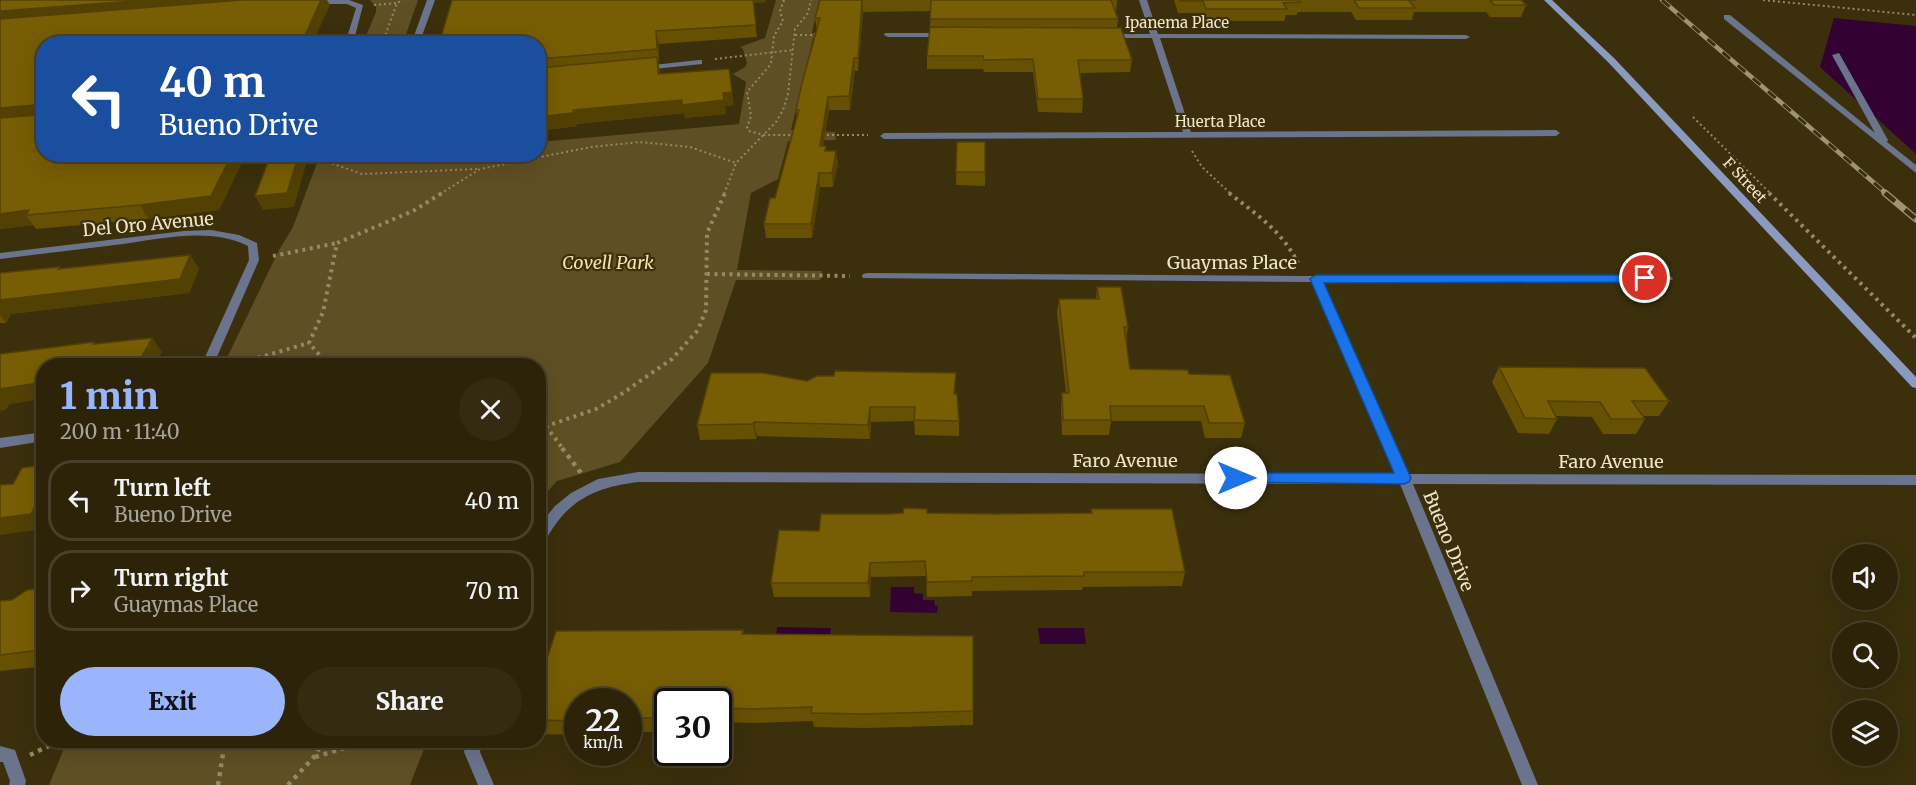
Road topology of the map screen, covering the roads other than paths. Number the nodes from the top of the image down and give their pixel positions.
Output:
1 (430, 0) edge
2 (1143, 0) edge
3 (1548, 0) edge
4 (304, 2) edge
5 (1727, 17) dead end
6 (888, 35) dead end
7 (958, 35) edge
8 (351, 36) edge
9 (418, 36) edge
10 (1096, 36) edge
11 (1154, 36) junction
12 (1466, 36) dead end
13 (1836, 55) dead end
14 (699, 62) road end
15 (630, 69) edge
16 (1556, 134) dead end
17 (1188, 135) junction
18 (884, 136) road end
19 (1888, 148) junction
20 (1916, 170) edge
21 (0, 256) edge
22 (867, 276) road end
23 (1668, 278) dead end
24 (1310, 279) junction
25 (210, 358) edge
26 (1916, 384) edge
27 (36, 437) edge
28 (0, 443) edge
29 (1404, 478) junction
30 (1916, 480) edge
31 (546, 529) edge
32 (473, 748) edge
33 (6, 759) edge
34 (17, 785) edge
35 (486, 785) edge
36 (1530, 785) edge

1 - 9 street
2 - 11 street
3 - 26 street, F Street
4 - 8 street
5 - 19 street
6 - 7 street
10 - 11 street, Ipanema Place
11 - 12 street, Ipanema Place
11 - 17 street
13 - 19 street
14 - 15 street
16 - 17 street, Huerta Place
17 - 18 street, Huerta Place
19 - 20 street
21 - 25 street, Del Oro Avenue
22 - 24 street, Guaymas Place
23 - 24 street, Guaymas Place
24 - 29 street, Bueno Drive
27 - 28 street
29 - 30 street, Faro Avenue
29 - 31 street, Faro Avenue
29 - 36 street, Bueno Drive
32 - 35 street
33 - 34 street

